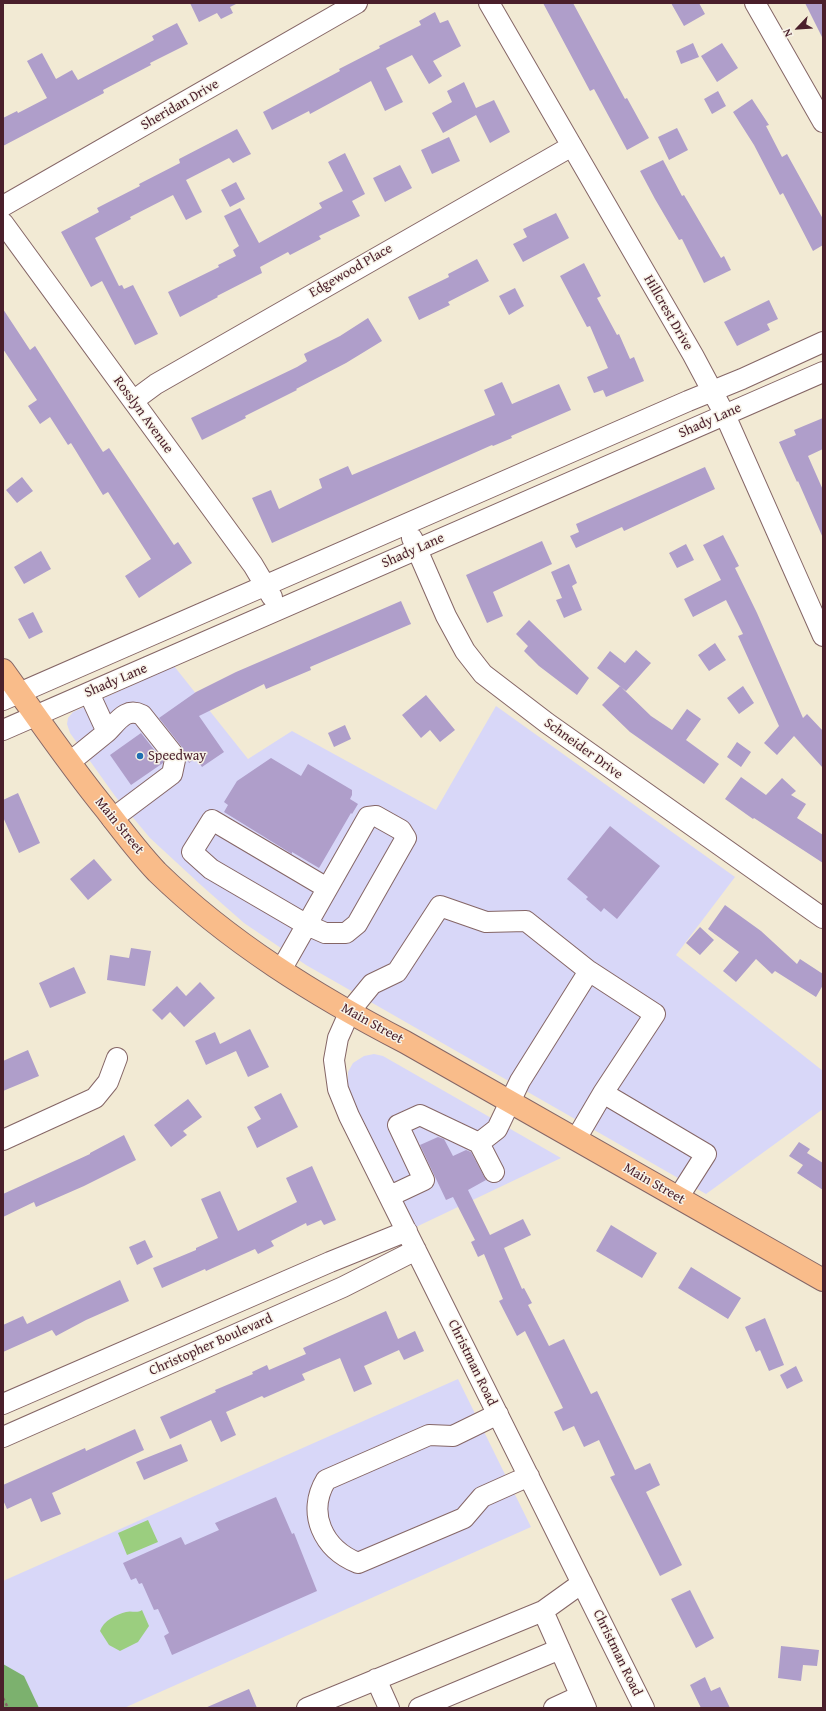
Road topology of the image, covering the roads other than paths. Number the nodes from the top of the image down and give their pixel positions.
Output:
1 (357, 3) edge
2 (489, 3) edge
3 (756, 3) edge
4 (334, 8) edge
5 (823, 122) edge
6 (572, 146) junction
7 (3, 206) edge
8 (3, 223) edge
9 (823, 342) edge
10 (823, 372) edge
11 (712, 392) junction
12 (133, 401) junction
13 (725, 415) junction
14 (407, 525) junction
15 (417, 549) junction
16 (267, 586) junction
17 (278, 610) junction
18 (823, 636) edge
19 (103, 657) junction
20 (3, 670) edge
21 (114, 682) junction
22 (89, 693) junction
23 (11, 696) edge
24 (36, 716) junction
25 (3, 730) edge
26 (107, 732) junction
27 (70, 762) junction
28 (112, 819) junction
29 (327, 888) junction
30 (823, 918) edge
31 (307, 925) junction
32 (281, 970) junction
33 (589, 971) junction
34 (350, 1011) junction
35 (117, 1058) dead end
36 (603, 1093) junction
37 (510, 1102) junction
38 (576, 1139) junction
39 (3, 1140) edge
40 (479, 1143) junction
41 (494, 1172) dead end
42 (390, 1196) junction
43 (678, 1198) junction
44 (407, 1231) junction
45 (416, 1250) junction
46 (823, 1280) edge
47 (3, 1404) edge
48 (498, 1414) junction
49 (3, 1436) edge
50 (529, 1476) junction
51 (582, 1583) junction
52 (543, 1610) junction
53 (560, 1649) junction
54 (376, 1679) junction
55 (583, 1702) edge
56 (307, 1708) edge
57 (389, 1708) edge
58 (419, 1708) edge
59 (554, 1708) edge
60 (644, 1708) edge

1 - 4 street, Sheridan Drive
2 - 6 street, Hillcrest Drive
3 - 5 street
4 - 7 street, Sheridan Drive
6 - 11 street, Hillcrest Drive
6 - 12 street, Edgewood Place
8 - 12 street, Rosslyn Avenue
9 - 11 street, Shady Lane
10 - 13 street, Shady Lane
11 - 13 street, Hillcrest Drive
11 - 14 street, Shady Lane
12 - 16 street, Rosslyn Avenue
13 - 15 street, Shady Lane
13 - 18 street, Hillcrest Drive
14 - 15 street, Schneider Drive
14 - 16 street, Shady Lane
15 - 17 street, Shady Lane
15 - 30 street, Schneider Drive
16 - 17 street, Rosslyn Avenue
16 - 19 street, Shady Lane
17 - 21 street, Shady Lane
19 - 21 street
19 - 23 street, Shady Lane
20 - 23 main road, Main Street
21 - 22 street, Shady Lane
22 - 24 street, Shady Lane
22 - 26 street
23 - 24 main road, Main Street
24 - 25 street, Shady Lane
24 - 27 main road, Main Street
26 - 27 street
26 - 28 street
27 - 28 main road, Main Street
28 - 32 main road, Main Street
29 - 31 street
29 - 31 street
29 - 31 street
31 - 32 street
32 - 34 main road, Main Street
33 - 34 street, Christman Road
33 - 36 street
33 - 37 street
34 - 37 main road, Main Street
34 - 42 street, Christman Road
35 - 39 street
36 - 38 street
36 - 43 street
37 - 38 main road, Main Street
37 - 40 street
38 - 43 main road, Main Street
40 - 41 street
40 - 42 street
42 - 44 street, Christman Road
43 - 46 main road, Main Street
44 - 45 street, Christman Road
44 - 47 street, Christopher Boulevard
45 - 48 street, Christman Road
45 - 49 street, Christopher Boulevard
48 - 50 street, Christman Road
48 - 50 street
50 - 51 street, Christman Road
51 - 52 street
51 - 60 street, Christman Road
52 - 53 street
52 - 54 street
53 - 55 street
53 - 58 street
54 - 56 street
54 - 57 street
55 - 59 street

